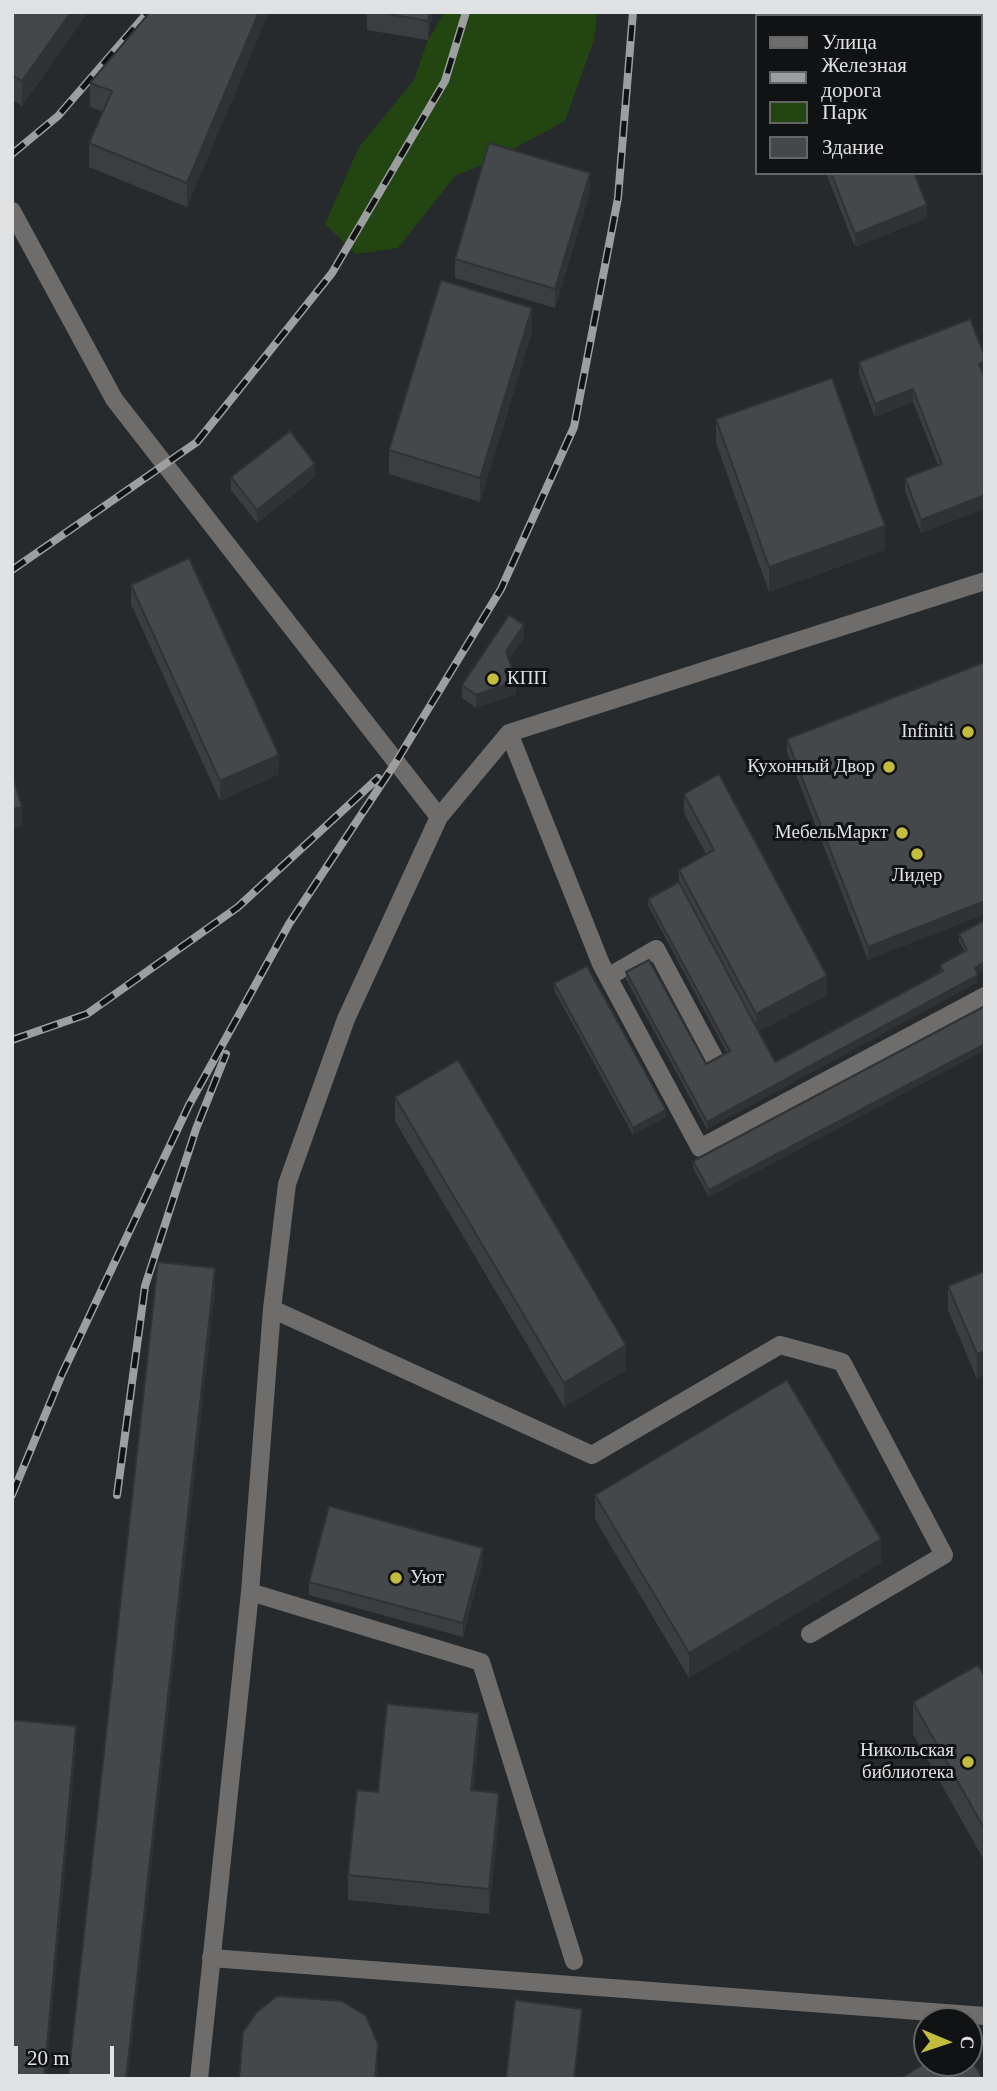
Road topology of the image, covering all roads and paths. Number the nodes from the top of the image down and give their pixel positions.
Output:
1 (12, 211) edge
2 (985, 581) edge
3 (509, 733) junction
4 (439, 817) junction
5 (608, 977) junction
6 (985, 996) edge
7 (718, 1065) edge
8 (272, 1309) junction
9 (250, 1592) junction
10 (810, 1634) dead end
11 (211, 1958) junction
12 (574, 1961) dead end
13 (985, 2016) edge
14 (199, 2079) edge

1 - 4 street
2 - 3 street
3 - 4 street
3 - 5 street
4 - 8 street
5 - 6 street
5 - 7 street
8 - 9 street
8 - 10 street
9 - 11 street
9 - 12 street
11 - 13 street
11 - 14 street

